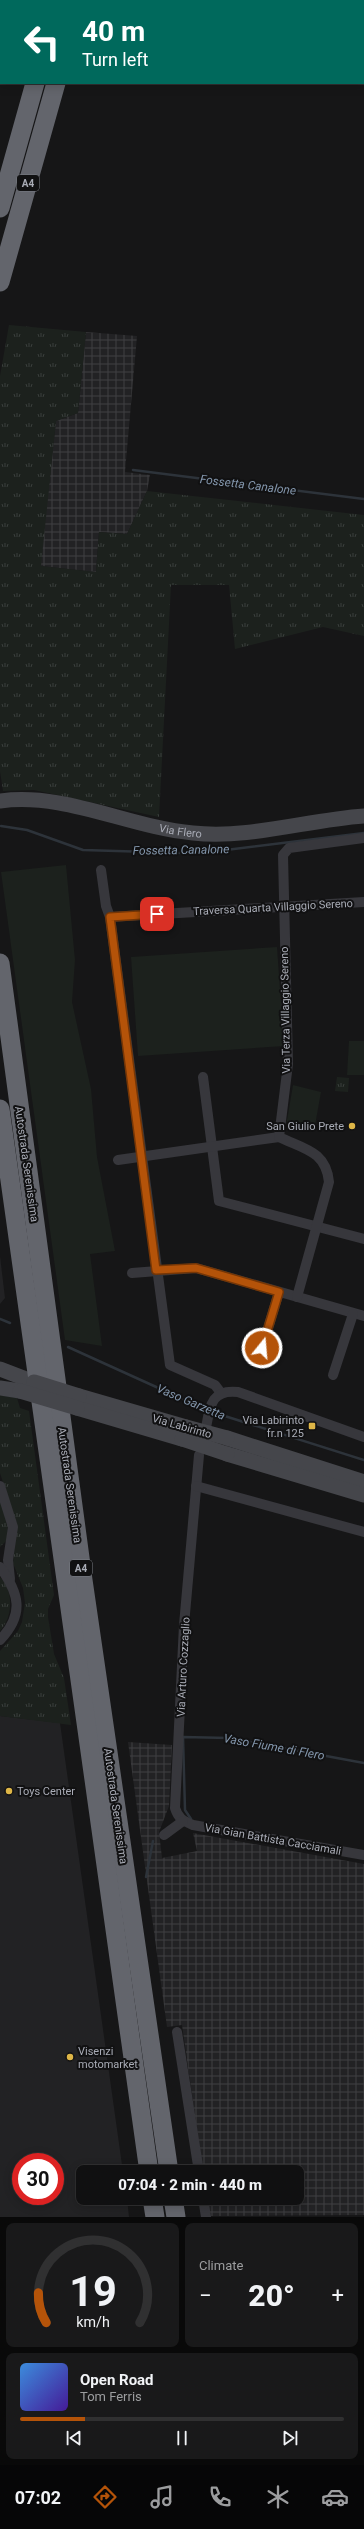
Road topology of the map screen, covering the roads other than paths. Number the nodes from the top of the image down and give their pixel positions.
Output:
1 (35, 84) edge
2 (56, 84) edge
3 (0, 208) edge
4 (0, 282) edge
5 (1, 800) edge
6 (364, 816) edge
7 (364, 838) edge
8 (101, 870) dead end
9 (364, 902) edge
10 (283, 907) junction
11 (110, 917) junction
12 (0, 963) edge
13 (204, 1077) dead end
14 (0, 1109) edge
15 (279, 1137) junction
16 (212, 1146) junction
17 (142, 1156) junction
18 (118, 1160) dead end
19 (316, 1228) junction
20 (364, 1239) edge
21 (156, 1270) junction
22 (132, 1273) dead end
23 (279, 1292) junction
24 (297, 1297) junction
25 (353, 1314) junction
26 (364, 1316) edge
27 (262, 1348) dead end
28 (0, 1369) edge
29 (333, 1375) dead end
30 (0, 1388) edge
31 (221, 1393) junction
32 (78, 1402) junction
33 (207, 1423) dead end
34 (184, 1433) junction
35 (364, 1437) edge
36 (199, 1455) dead end
37 (364, 1482) edge
38 (0, 1486) edge
39 (196, 1486) junction
40 (364, 1495) edge
41 (364, 1532) edge
42 (3, 1572) edge
43 (0, 1640) edge
44 (183, 1821) junction
45 (164, 1835) dead end
46 (364, 1856) edge
47 (177, 2032) dead end
48 (148, 2165) edge
49 (169, 2165) edge
50 (198, 2165) edge
51 (153, 2205) edge
52 (174, 2205) edge
53 (204, 2205) edge
54 (155, 2217) edge
55 (176, 2217) edge
56 (206, 2217) edge

1 - 3 highway, A4
2 - 4 highway, A4
5 - 6 street, Via Flero
7 - 10 street
8 - 11 street
9 - 10 street, Traversa Quarta Villaggio Sereno
10 - 11 street, Traversa Quarta Villaggio Sereno
10 - 15 street, Via Terza Villaggio Sereno
11 - 17 street
12 - 49 highway, Autostrada Serenissima / A4
13 - 16 street
14 - 48 highway, Autostrada Serenissima / A4
15 - 16 street
15 - 19 street
16 - 17 street
16 - 19 street
17 - 18 street
17 - 21 street
19 - 20 street
19 - 24 street
21 - 22 street
21 - 23 street
21 - 31 street
23 - 24 street
23 - 27 street
24 - 25 street
25 - 26 street
25 - 29 street
28 - 32 street, Via Labirinto, bridge
30 - 32 street, Via Labirinto, bridge
31 - 33 street
31 - 35 street
32 - 34 street, Via Labirinto
34 - 37 street, Via Labirinto, bridge
34 - 40 street, Via Labirinto, bridge
36 - 39 street, Via Arturo Cozzaglio
38 - 42 street
39 - 41 street
39 - 44 street, Via Arturo Cozzaglio
42 - 43 street
44 - 45 street
44 - 46 street, Via Gian Battista Cacciamali
47 - 50 street
51 - 54 highway
52 - 55 highway
53 - 56 street

